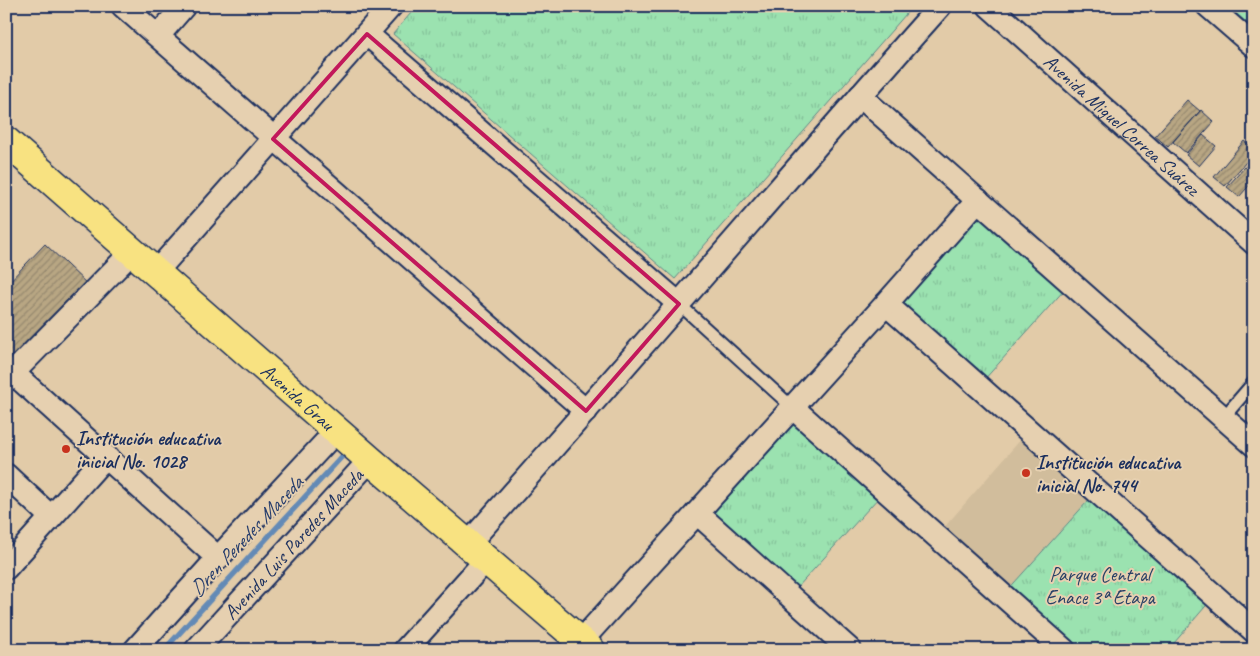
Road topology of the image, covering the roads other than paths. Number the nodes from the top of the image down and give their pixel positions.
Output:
1 (123, 6) edge
2 (184, 6) edge
3 (391, 6) edge
4 (940, 6) edge
5 (989, 6) edge
6 (1208, 6) edge
7 (367, 34) junction
8 (158, 36) junction
9 (1254, 46) edge
10 (860, 96) junction
11 (274, 139) junction
12 (6, 141) edge
13 (978, 200) junction
14 (1254, 243) edge
15 (132, 252) junction
16 (156, 272) junction
17 (680, 304) junction
18 (886, 304) junction
19 (10, 376) edge
20 (1254, 382) edge
21 (792, 407) junction
22 (586, 411) junction
23 (1223, 418) junction
24 (336, 431) junction
25 (1254, 445) edge
26 (106, 456) junction
27 (370, 460) junction
28 (6, 475) edge
29 (697, 512) junction
30 (51, 517) junction
31 (477, 552) junction
32 (218, 558) junction
33 (6, 568) edge
34 (1254, 631) edge
35 (586, 646) edge
36 (134, 650) edge
37 (196, 650) edge
38 (405, 650) edge
39 (850, 650) edge
40 (1064, 650) edge

1 - 8 street
2 - 8 street
3 - 7 street
4 - 10 street
5 - 14 street, Avenida Miguel Correa Suárez
6 - 9 street
7 - 11 street
7 - 17 street
8 - 11 street
10 - 13 street
10 - 17 street
11 - 16 street
11 - 22 street
12 - 15 main road, Avenida Grau
13 - 18 street
13 - 23 street
15 - 16 main road, Avenida Grau
15 - 19 street
16 - 24 main road, Avenida Grau
17 - 21 lane
17 - 22 street
18 - 21 street
18 - 34 street
19 - 26 street
20 - 23 lane
21 - 29 street
21 - 40 street
22 - 31 street
23 - 25 street
24 - 27 main road, Avenida Grau
24 - 32 street
26 - 30 street
26 - 32 street
27 - 31 main road, Avenida Grau
27 - 37 street, Avenida Luis Paredes Maceda
28 - 30 street
29 - 35 street
29 - 39 street
30 - 33 street
31 - 35 main road, Avenida Grau
31 - 38 street
32 - 36 street

